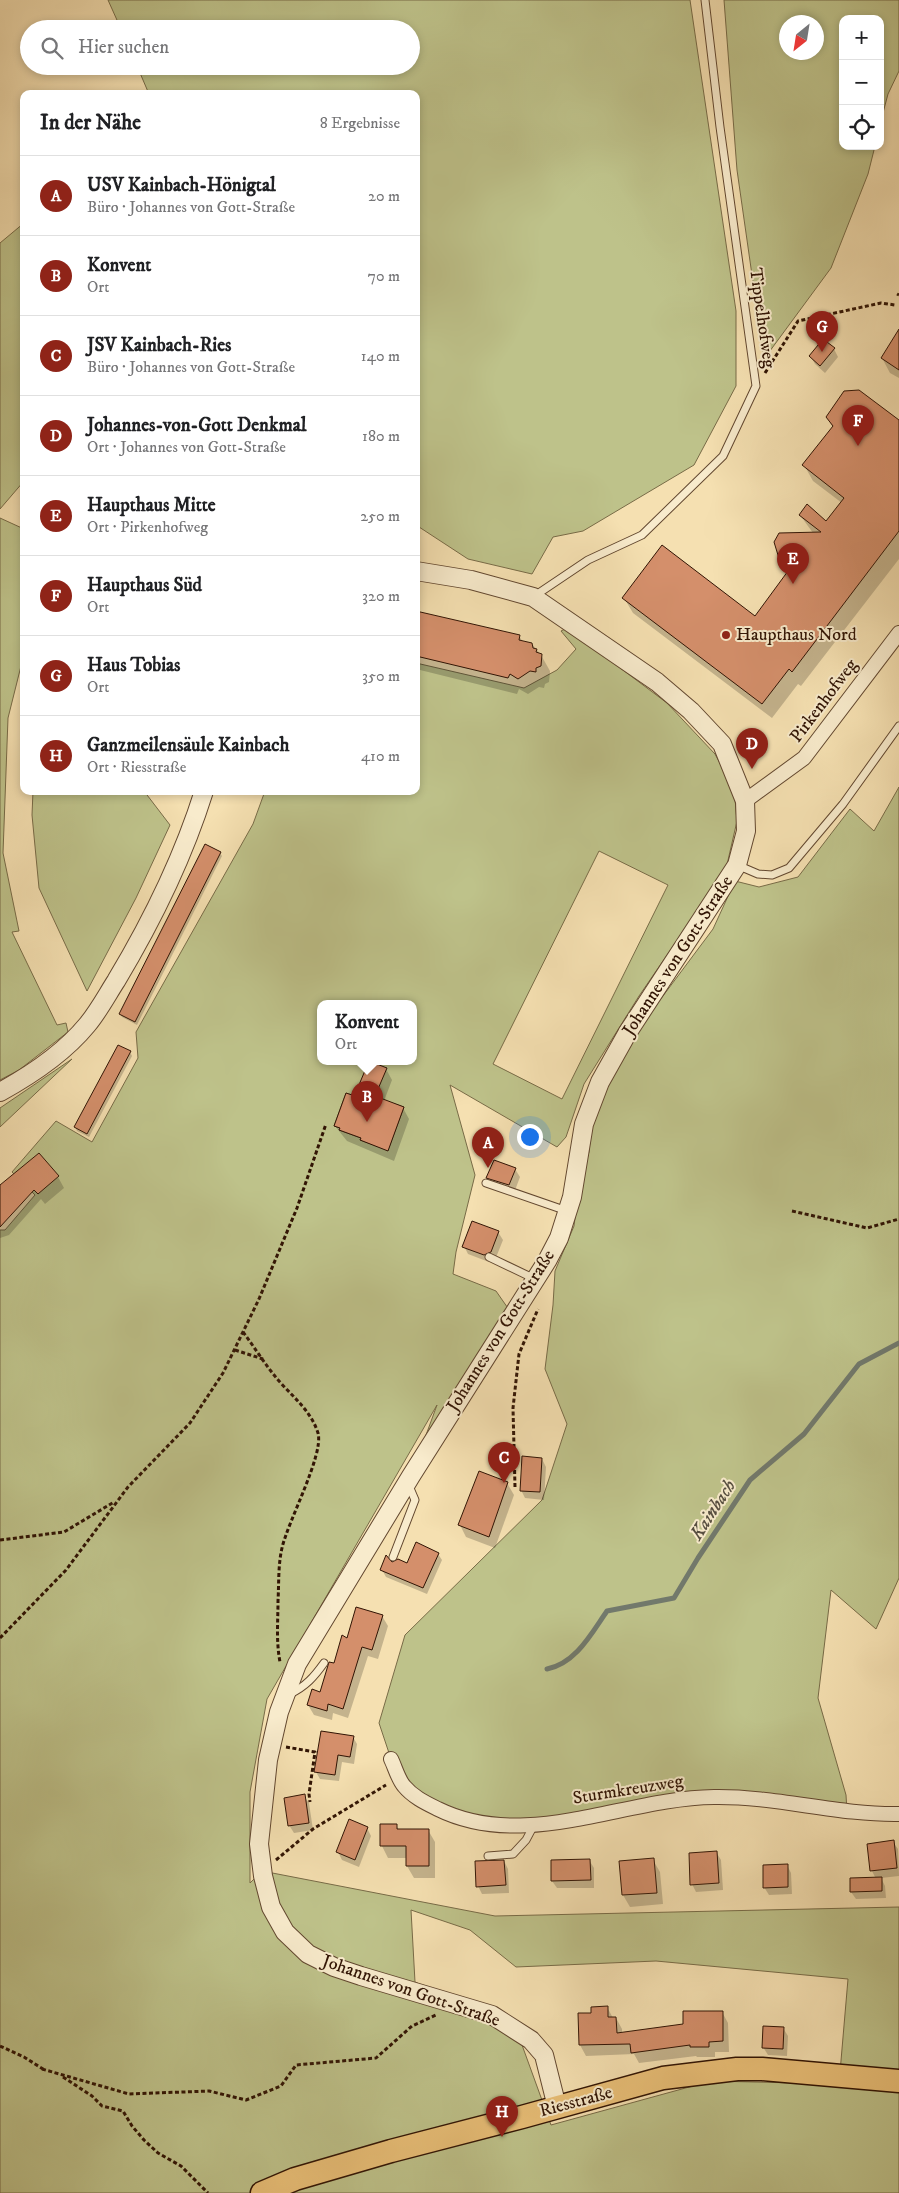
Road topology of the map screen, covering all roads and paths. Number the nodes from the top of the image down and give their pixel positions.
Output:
1 (705, 0) edge
2 (895, 305) dead end
3 (756, 386) junction
4 (420, 572) edge
5 (533, 597) junction
6 (899, 633) edge
7 (899, 726) edge
8 (203, 795) edge
9 (745, 800) junction
10 (737, 864) junction
11 (0, 1092) edge
12 (326, 1124) dead end
13 (486, 1184) dead end
14 (792, 1210) dead end
15 (568, 1211) junction
16 (899, 1219) edge
17 (489, 1257) dead end
18 (535, 1279) junction
19 (540, 1304) dead end
20 (243, 1332) junction
21 (235, 1350) junction
22 (263, 1360) junction
23 (407, 1482) junction
24 (515, 1487) dead end
25 (117, 1501) junction
26 (0, 1540) edge
27 (393, 1557) dead end
28 (276, 1635) dead end
29 (0, 1638) edge
30 (324, 1662) dead end
31 (285, 1696) junction
32 (272, 1744) junction
33 (391, 1759) dead end
34 (400, 1777) junction
35 (310, 1802) dead end
36 (899, 1814) edge
37 (534, 1824) junction
38 (488, 1856) dead end
39 (262, 1871) junction
40 (459, 2006) junction
41 (0, 2046) edge
42 (42, 2069) junction
43 (899, 2080) edge
44 (557, 2108) junction
45 (208, 2193) edge
46 (262, 2193) edge

1 - 3 lane, Tippelhofweg
2 - 3 path
3 - 5 lane, Tippelhofweg
4 - 5 street, Johannes von Gott-Straße
5 - 9 street, Johannes von Gott-Straße
6 - 9 street, Pirkenhofweg
7 - 10 lane
8 - 11 street
9 - 10 street, Johannes von Gott-Straße
10 - 15 street, Johannes von Gott-Straße
12 - 20 path
13 - 15 lane
14 - 16 path
15 - 18 street, Johannes von Gott-Straße
17 - 18 lane
18 - 23 street, Johannes von Gott-Straße
19 - 24 path
20 - 21 path
20 - 22 path
21 - 22 path
21 - 25 path
22 - 28 path
23 - 27 lane
23 - 31 street, Johannes von Gott-Straße
25 - 26 path
25 - 29 path
30 - 31 lane
31 - 32 street, Johannes von Gott-Straße
32 - 35 path
32 - 39 street, Johannes von Gott-Straße
33 - 34 street, Sturmkreuzweg
34 - 37 street, Sturmkreuzweg
34 - 39 path
36 - 37 street, Sturmkreuzweg
37 - 38 lane
39 - 40 street, Johannes von Gott-Straße
40 - 42 path
40 - 44 street, Johannes von Gott-Straße
41 - 42 path
42 - 45 path
43 - 44 main road, Riesstraße
44 - 46 main road, Riesstraße

